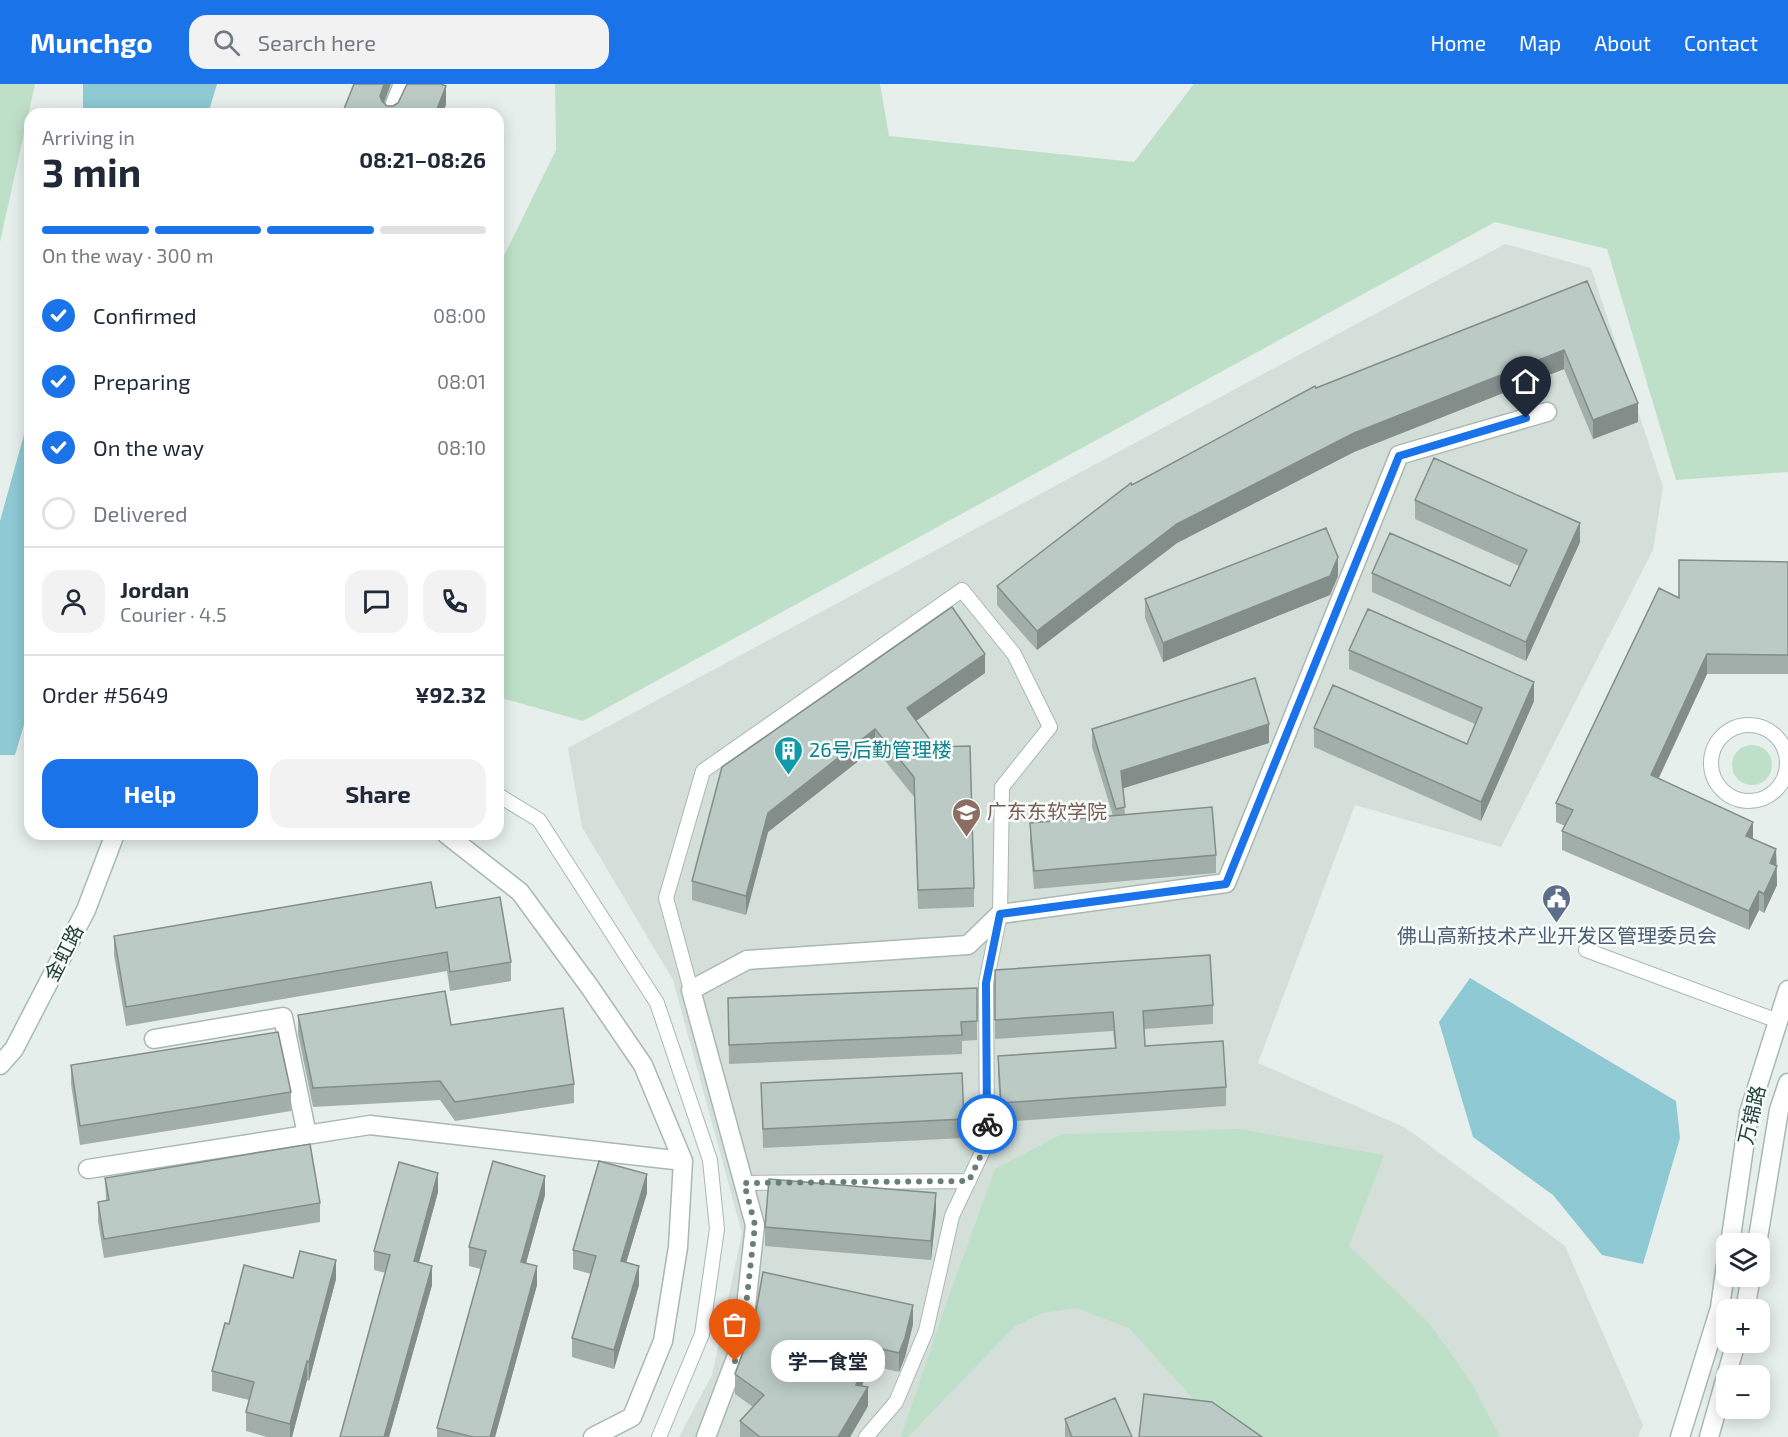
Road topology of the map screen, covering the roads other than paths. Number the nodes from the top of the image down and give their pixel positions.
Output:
1 (403, 84) edge
2 (393, 108) edge
3 (1547, 412) dead end
4 (1786, 780) edge
5 (504, 799) edge
6 (113, 840) edge
7 (454, 840) edge
8 (1000, 914) junction
9 (1586, 950) dead end
10 (691, 990) junction
11 (1788, 990) edge
12 (1778, 1021) junction
13 (154, 1039) dead end
14 (0, 1065) edge
15 (1788, 1083) edge
16 (307, 1135) junction
17 (683, 1161) junction
18 (88, 1169) dead end
19 (969, 1181) junction
20 (744, 1183) junction
21 (1732, 1233) edge
22 (1759, 1233) edge
23 (1723, 1287) edge
24 (1733, 1353) edge
25 (593, 1437) edge
26 (659, 1437) edge
27 (706, 1437) edge
28 (866, 1437) edge
29 (1680, 1437) edge
30 (1709, 1437) edge

1 - 2 street
3 - 8 street
4 - 4 lane
5 - 26 lane
6 - 14 street, 金虹路
7 - 17 street
8 - 10 street
8 - 10 lane
8 - 19 lane
9 - 12 lane
10 - 20 street
11 - 12 street, 万锦路
12 - 21 street, 万锦路
13 - 16 street
15 - 22 street, 万锦路
16 - 17 street
16 - 18 street
17 - 25 street
19 - 20 lane
19 - 28 lane
20 - 27 street
23 - 29 street
24 - 30 street

